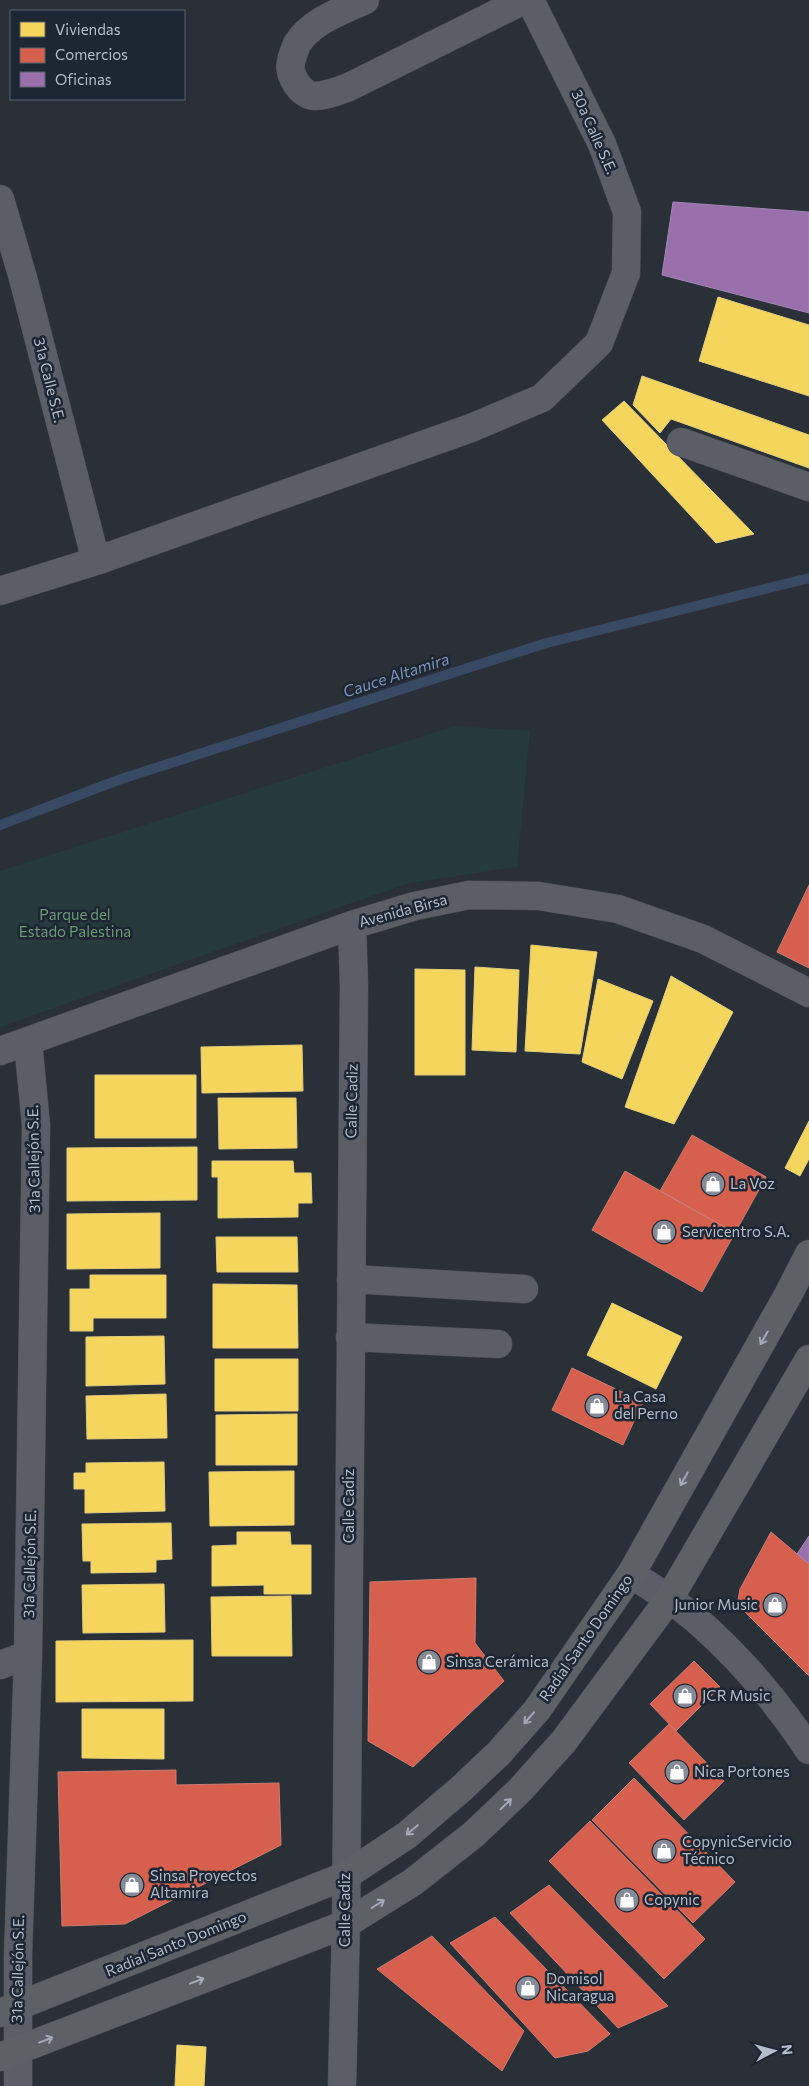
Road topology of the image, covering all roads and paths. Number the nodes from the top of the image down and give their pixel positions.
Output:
1 (365, 0) edge
2 (524, 0) edge
3 (530, 0) edge
4 (0, 199) edge
5 (12, 281) edge
6 (681, 442) dead end
7 (809, 487) edge
8 (96, 561) junction
9 (0, 591) edge
10 (352, 925) junction
11 (809, 993) edge
12 (28, 1042) junction
13 (0, 1051) edge
14 (809, 1254) edge
15 (351, 1279) junction
16 (524, 1289) dead end
17 (350, 1337) junction
18 (498, 1344) dead end
19 (809, 1359) edge
20 (631, 1574) junction
21 (669, 1599) junction
22 (28, 1655) junction
23 (0, 1665) edge
24 (809, 1750) edge
25 (345, 1876) junction
26 (346, 1924) junction
27 (8, 2010) edge
28 (9, 2054) edge
29 (18, 2086) edge
30 (342, 2086) edge

1 - 2 street
3 - 8 street, 30a Calle S.E.
4 - 5 street, 31a Calle S.E.
5 - 8 street, 31a Calle S.E.
6 - 7 street
8 - 9 street
10 - 11 street, Avenida Birsa
10 - 12 street, Avenida Birsa
10 - 15 street, Calle Cadiz
12 - 13 street, Avenida Birsa
12 - 22 street, 31a Callejón S.E.
14 -> 20 main road, Radial Santo Domingo
15 - 16 street
15 - 17 street, Calle Cadiz
17 - 18 street
17 - 25 street, Calle Cadiz
19 - 21 main road
20 - 21 street
20 -> 25 main road, Radial Santo Domingo
21 - 24 street
26 -> 21 main road
22 - 23 street
22 - 27 street, 31a Callejón S.E.
25 - 26 street, Calle Cadiz
25 - 27 main road, Radial Santo Domingo
28 -> 26 main road
26 - 30 street, Calle Cadiz
27 - 28 street, 31a Callejón S.E.
28 - 29 street, 31a Callejón S.E.

